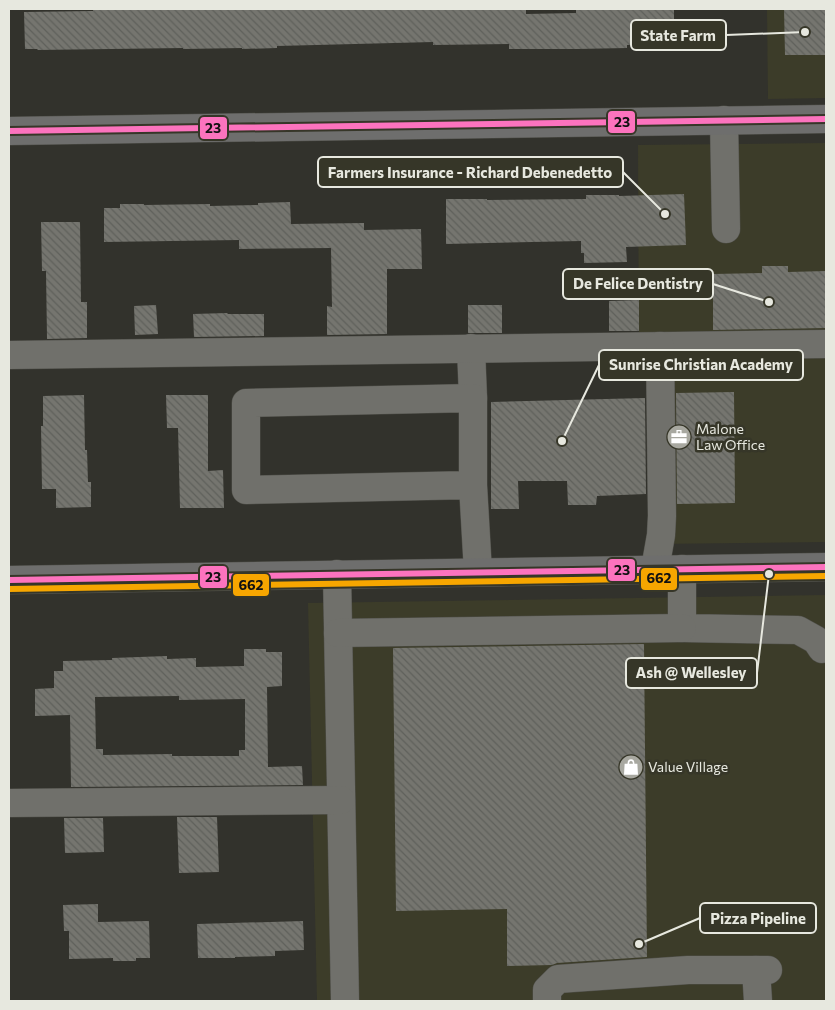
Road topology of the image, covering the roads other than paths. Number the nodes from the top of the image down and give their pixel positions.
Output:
1 (826, 119) edge
2 (724, 120) junction
3 (9, 131) edge
4 (726, 229) dead end
5 (826, 344) edge
6 (660, 346) junction
7 (472, 348) junction
8 (9, 355) edge
9 (473, 398) junction
10 (473, 485) junction
11 (826, 567) edge
12 (668, 569) junction
13 (478, 572) junction
14 (337, 574) junction
15 (9, 580) edge
16 (682, 628) junction
17 (338, 632) junction
18 (826, 648) edge
19 (341, 800) junction
20 (9, 803) edge
21 (345, 1001) edge
22 (547, 1001) edge
23 (758, 1001) edge

1 - 2 main road
2 - 3 main road
2 - 4 lane
5 - 6 lane
6 - 7 lane
6 - 12 lane
7 - 8 lane
7 - 9 lane
9 - 10 lane
9 - 10 lane
10 - 13 lane
11 - 12 main road
12 - 13 main road
12 - 16 lane
13 - 14 main road
14 - 15 main road
14 - 17 lane
16 - 17 lane
16 - 18 lane
17 - 19 lane
19 - 20 lane
19 - 21 lane
22 - 23 lane

